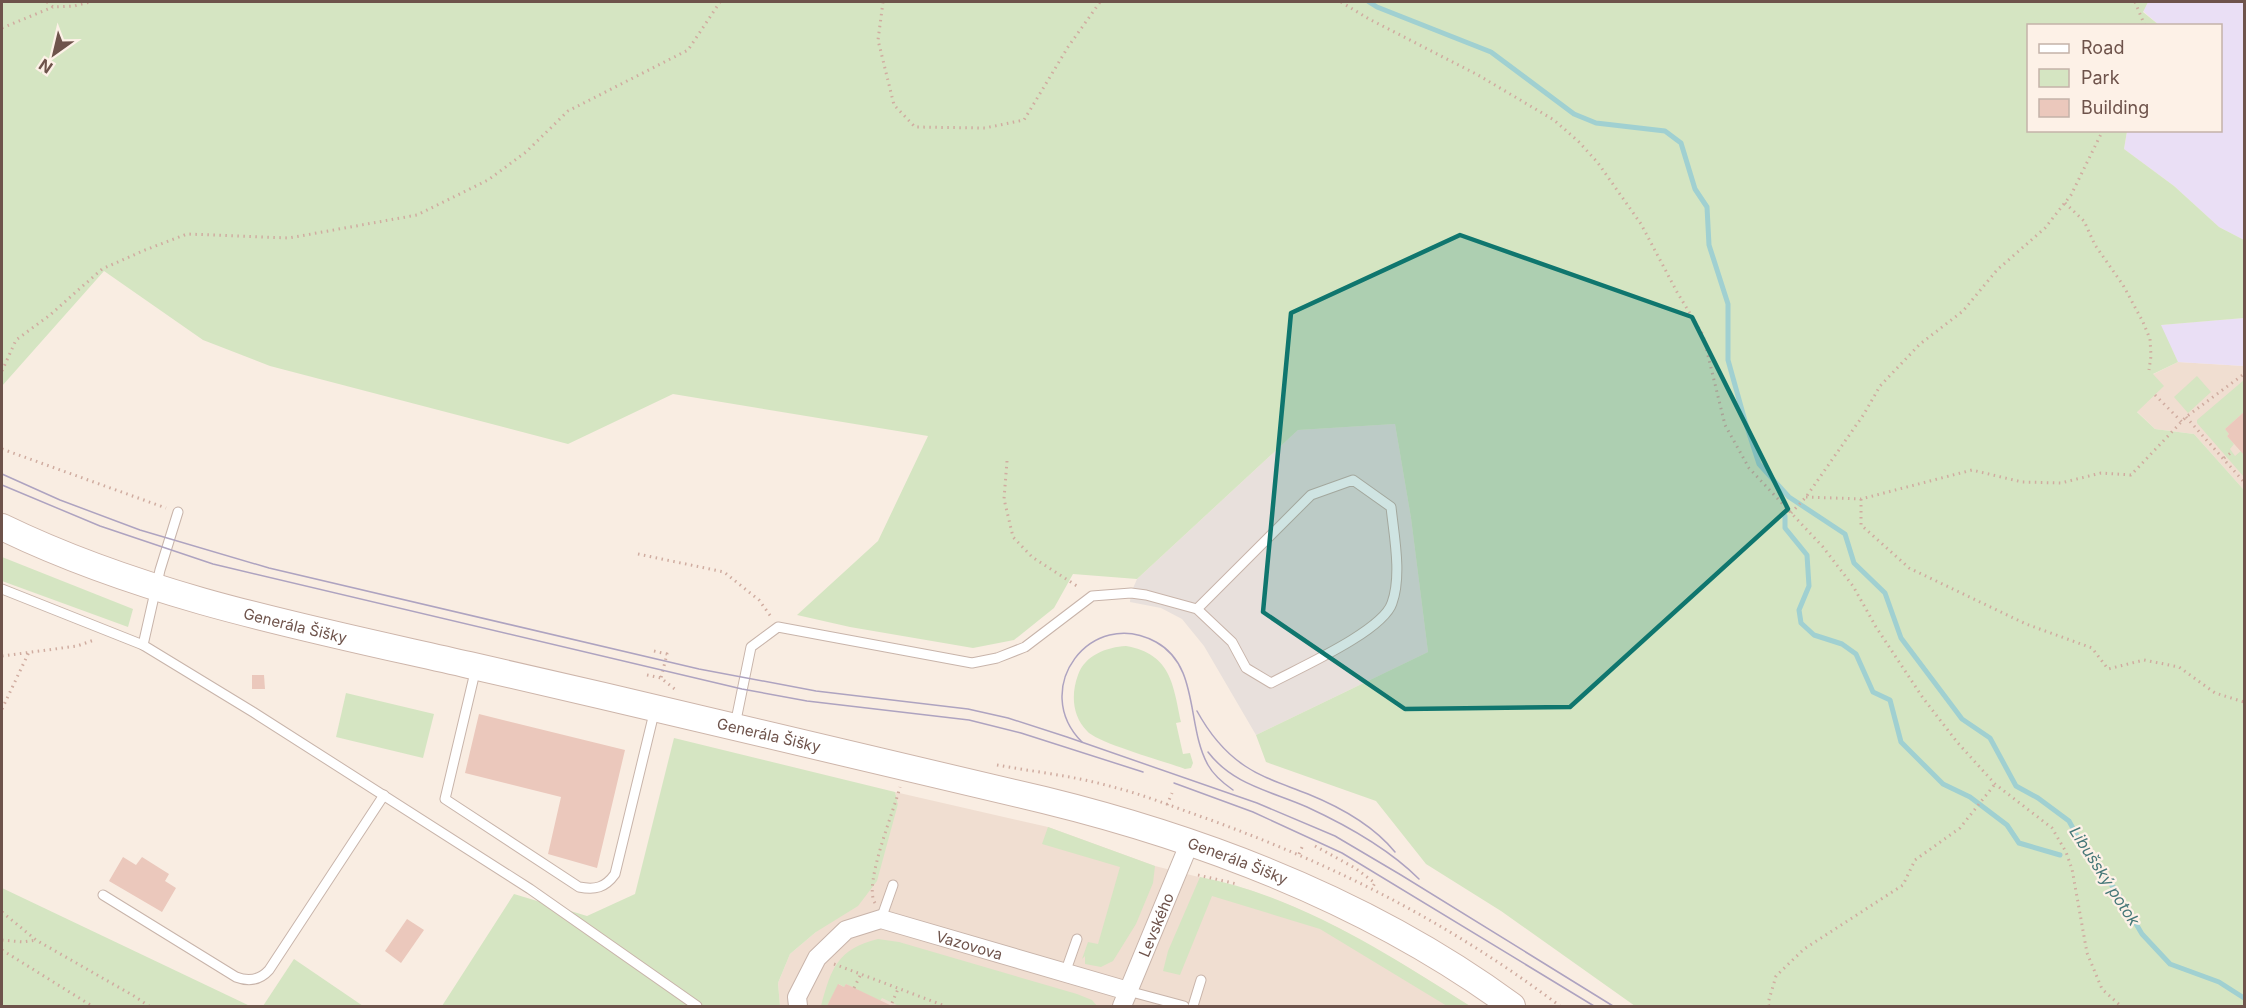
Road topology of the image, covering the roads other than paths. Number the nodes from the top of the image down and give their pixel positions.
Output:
1 (178, 512) road end
2 (2, 527) edge
3 (157, 588) junction
4 (2, 589) edge
5 (1197, 609) junction
6 (143, 645) junction
7 (476, 667) junction
8 (655, 709) junction
9 (734, 727) junction
10 (384, 795) junction
11 (1190, 842) junction
12 (893, 885) dead end
13 (103, 895) dead end
14 (882, 917) junction
15 (1077, 939) dead end
16 (1065, 973) junction
17 (1201, 980) dead end
18 (1125, 999) edge
19 (697, 1006) edge
20 (798, 1006) edge
21 (1184, 1006) edge
22 (1193, 1006) edge
23 (1512, 1006) edge

1 - 3 lane
2 - 3 main road, Generála Šišky
3 - 6 lane
3 - 7 main road, Generála Šišky
4 - 6 lane
5 - 5 lane
5 - 9 lane
6 - 10 lane
7 - 8 main road, Generála Šišky
7 - 8 lane
8 - 9 main road, Generála Šišky
9 - 11 main road, Generála Šišky
10 - 13 lane
10 - 19 lane
11 - 18 street, Levského
11 - 23 main road, Generála Šišky
12 - 14 lane
14 - 16 street, Vazovova
14 - 20 street
15 - 16 lane
16 - 18 street, Vazovova
17 - 22 lane
18 - 21 lane, Vazovova

